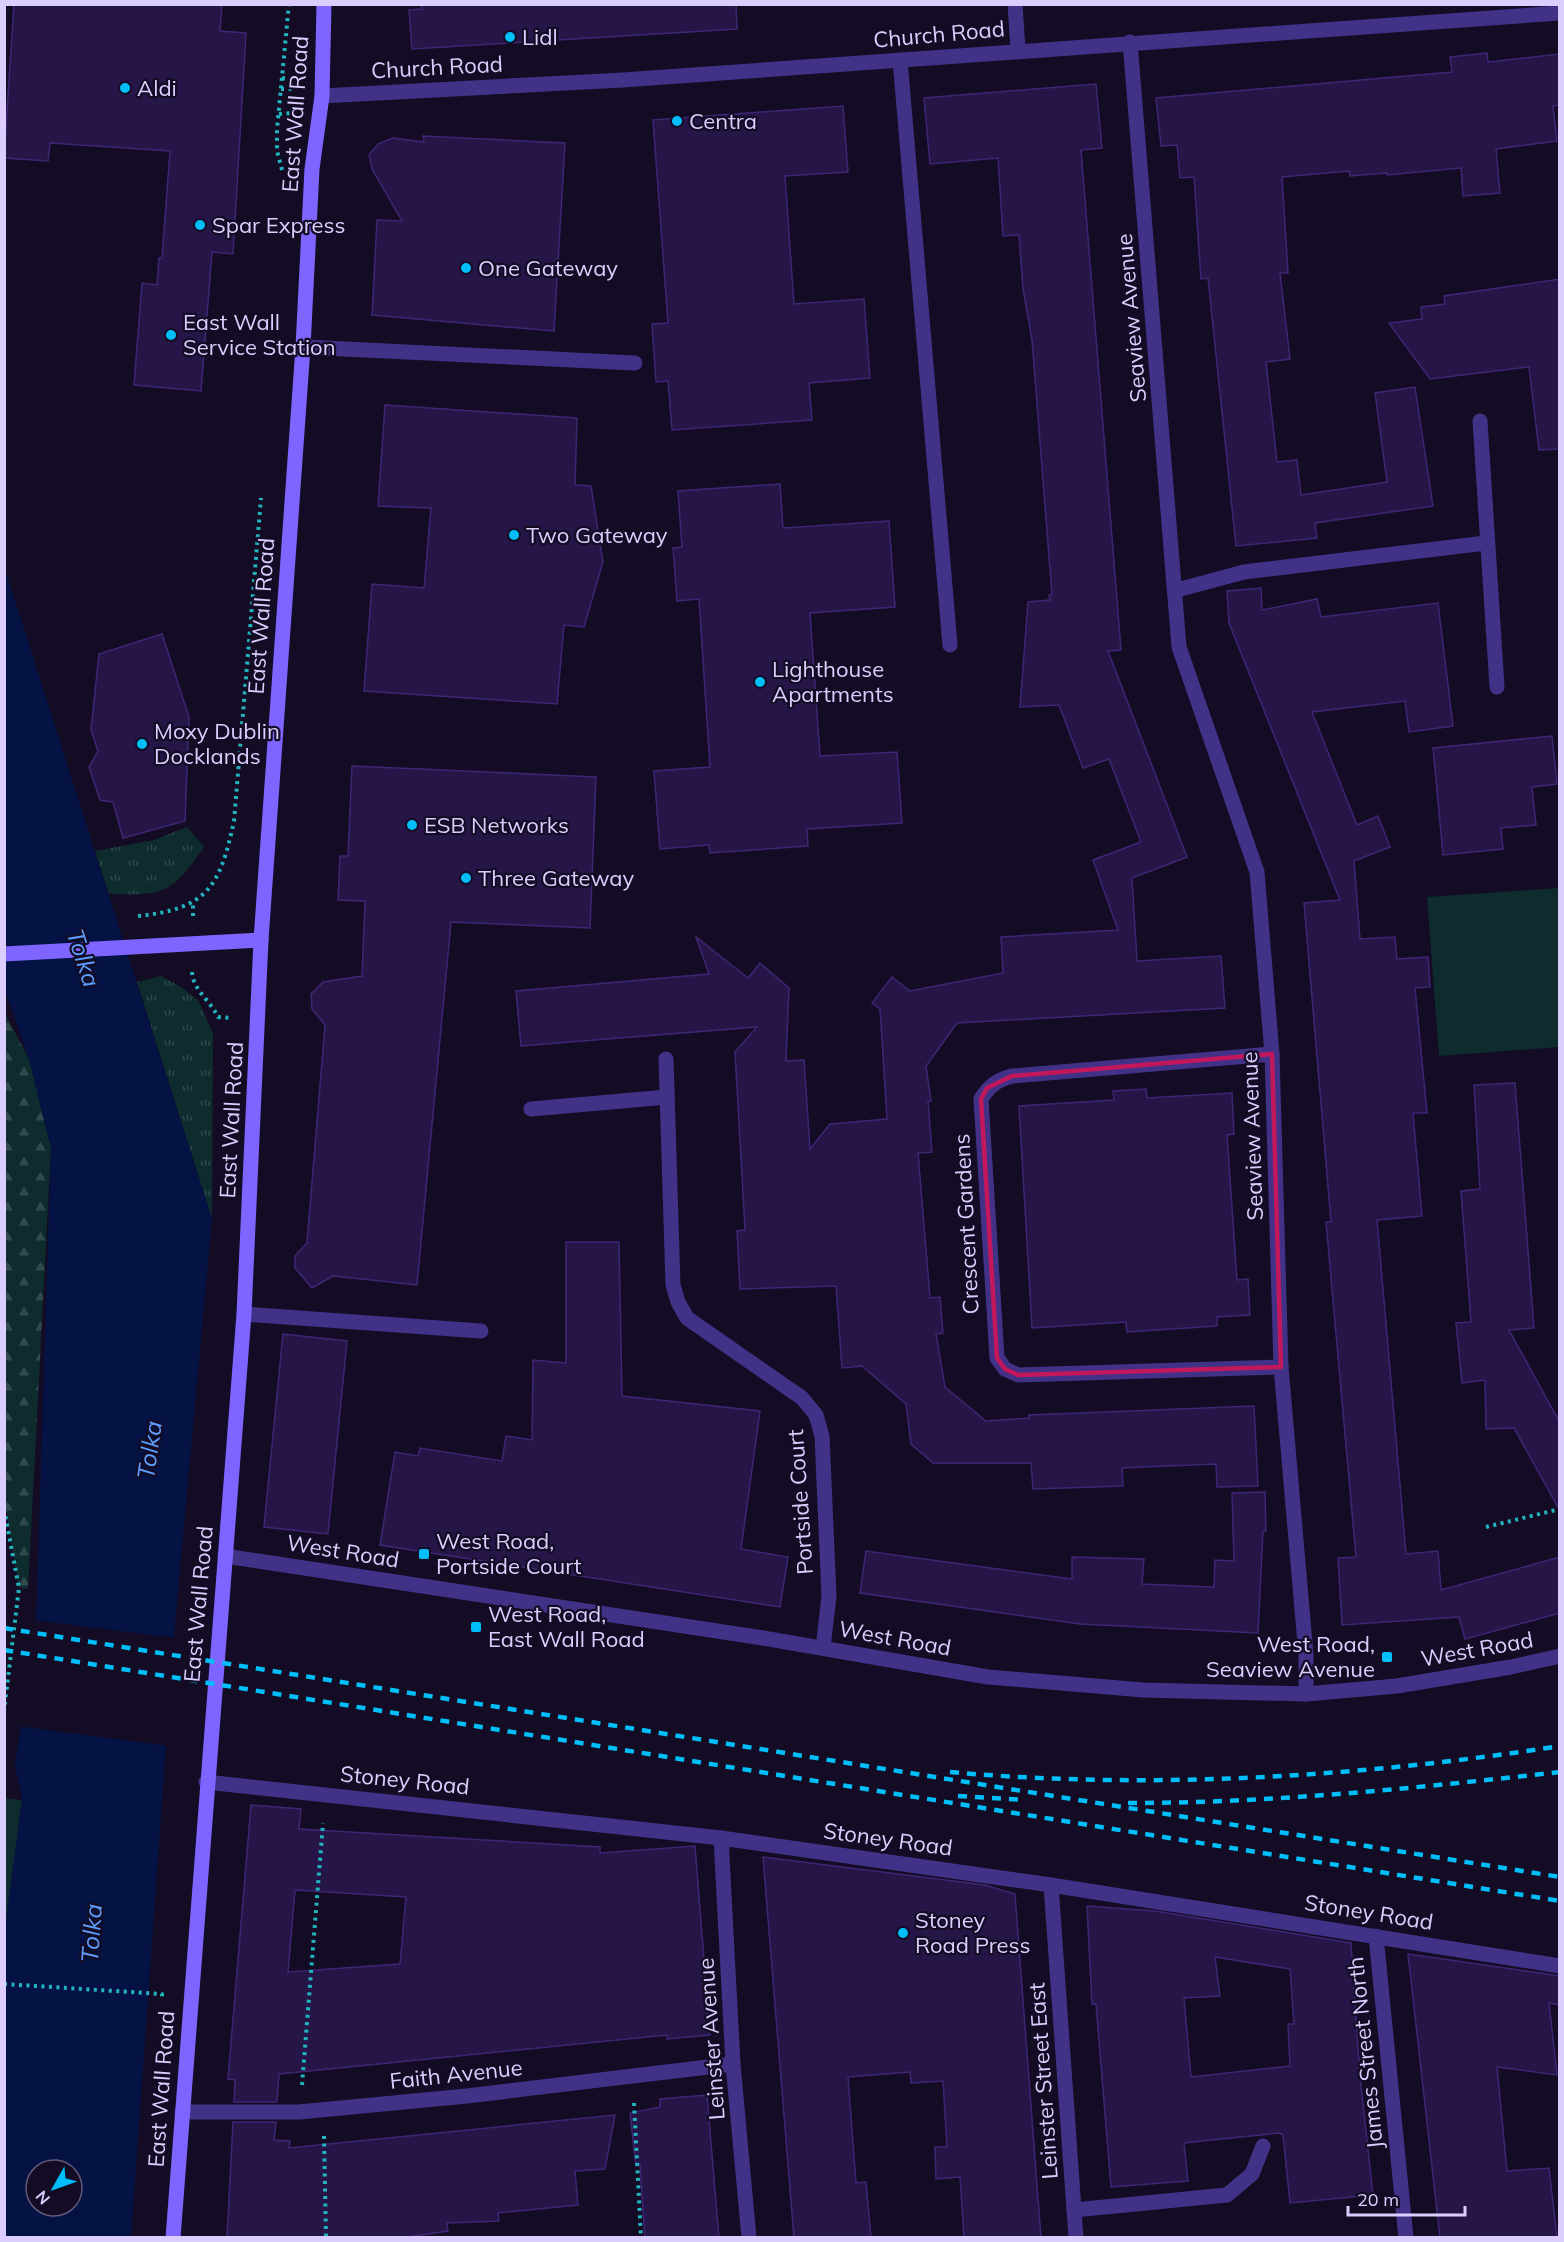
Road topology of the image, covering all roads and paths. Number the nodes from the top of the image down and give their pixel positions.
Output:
1 (289, 4) edge
2 (324, 4) edge
3 (1015, 4) edge
4 (1560, 13) edge
5 (1130, 42) junction
6 (1018, 50) junction
7 (900, 60) junction
8 (299, 81) dead end
9 (281, 89) junction
10 (322, 96) junction
11 (284, 177) dead end
12 (303, 347) junction
13 (634, 363) dead end
14 (1480, 421) dead end
15 (262, 488) dead end
16 (1486, 543) junction
17 (1177, 590) junction
18 (950, 645) dead end
19 (1497, 687) dead end
20 (134, 916) dead end
21 (261, 940) junction
22 (4, 954) edge
23 (192, 975) dead end
24 (225, 1017) dead end
25 (1272, 1054) junction
26 (666, 1059) dead end
27 (667, 1097) junction
28 (531, 1109) dead end
29 (244, 1314) junction
30 (481, 1330) dead end
31 (1281, 1367) junction
32 (4, 1509) edge
33 (1560, 1509) edge
34 (1486, 1527) dead end
35 (225, 1556) junction
36 (823, 1648) junction
37 (1560, 1656) edge
38 (1305, 1694) junction
39 (4, 1711) edge
40 (207, 1782) junction
41 (325, 1794) junction
42 (721, 1838) junction
43 (1051, 1885) junction
44 (1376, 1936) junction
45 (1560, 1966) edge
46 (4, 1984) edge
47 (155, 1994) dead end
48 (734, 2064) junction
49 (633, 2076) junction
50 (323, 2110) junction
51 (182, 2112) junction
52 (299, 2112) junction
53 (1263, 2146) dead end
54 (1074, 2210) junction
55 (173, 2238) edge
56 (326, 2238) edge
57 (640, 2238) edge
58 (749, 2238) edge
59 (1076, 2238) edge
60 (1406, 2238) edge

1 - 9 path, East Wall Road
2 - 10 main road, East Wall Road
3 - 6 street
4 - 5 street, Church Road
5 - 6 street, Church Road
5 - 17 street, Seaview Avenue
6 - 7 street, Church Road
7 - 10 street, Church Road
7 - 18 street
8 - 9 path
9 - 11 path, East Wall Road
10 - 12 main road, East Wall Road
12 - 13 street
12 - 21 main road, East Wall Road
14 - 16 street
15 - 20 path, East Wall Road
16 - 17 street
16 - 19 street
17 - 25 street, Seaview Avenue
21 - 22 main road
21 - 29 main road, East Wall Road
23 - 24 path
25 - 31 street, Seaview Avenue
25 - 31 street, Crescent Gardens
26 - 27 street, Portside Court
27 - 28 street
27 - 36 street, Portside Court
29 - 30 street
29 - 35 main road, East Wall Road
31 - 38 street, Seaview Avenue
32 - 39 path
33 - 34 path
35 - 36 street, West Road
35 - 40 main road, East Wall Road
36 - 38 street, West Road
37 - 38 street, West Road
40 - 41 street, Stoney Road
40 - 51 main road, East Wall Road
41 - 42 street, Stoney Road
41 - 52 path
42 - 43 street, Stoney Road
42 - 48 street, Leinster Avenue
43 - 44 street, Stoney Road
43 - 54 street, Leinster Street East
44 - 45 street, Stoney Road
44 - 60 street, James Street North
46 - 47 path
48 - 49 street, Faith Avenue
48 - 58 street, Leinster Avenue
49 - 50 street, Faith Avenue
49 - 57 path
50 - 52 street, Faith Avenue
50 - 56 path
51 - 52 street, Faith Avenue
51 - 55 main road, East Wall Road
53 - 54 street
54 - 59 street, Leinster Street East

